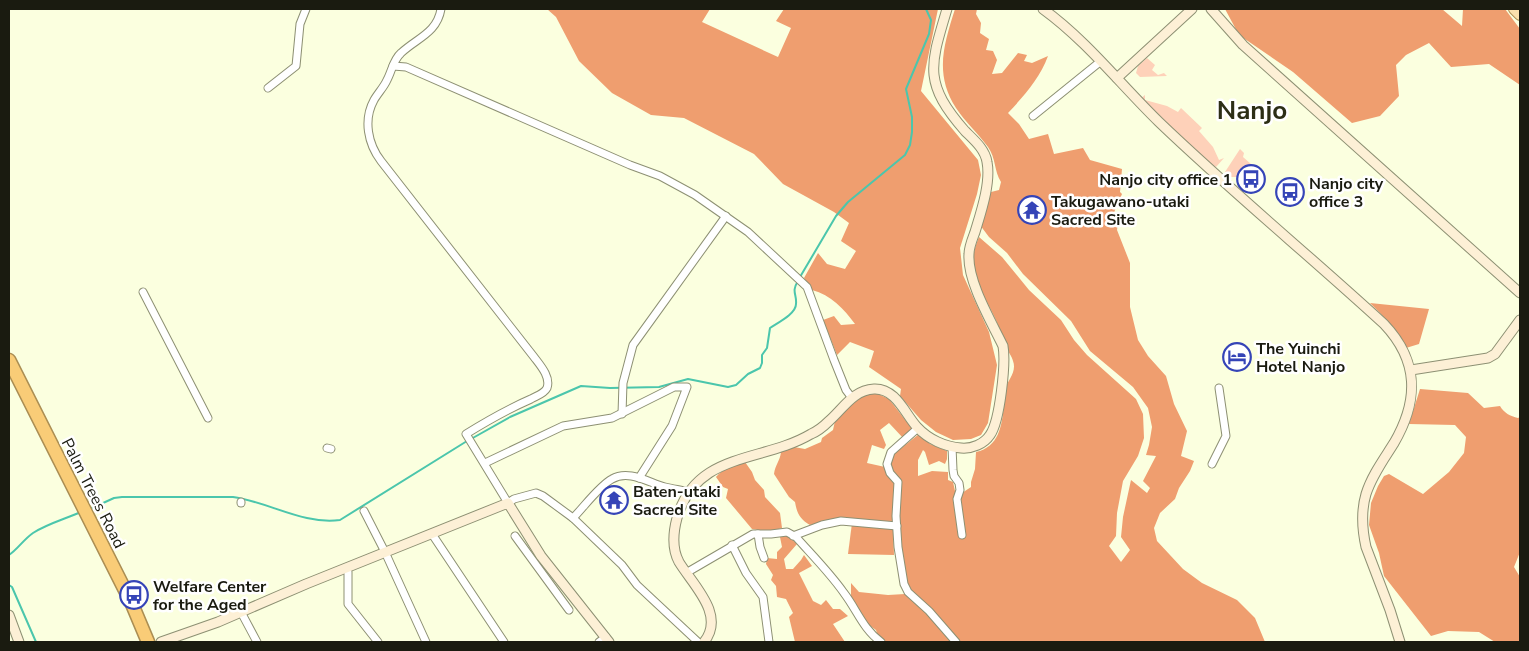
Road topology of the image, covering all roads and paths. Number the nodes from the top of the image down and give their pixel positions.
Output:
1 (306, 9) edge
2 (442, 9) edge
3 (947, 9) edge
4 (1043, 9) edge
5 (1192, 9) edge
6 (1211, 9) edge
7 (1514, 9) edge
8 (1520, 15) edge
9 (1101, 61) junction
10 (393, 66) junction
11 (1117, 78) junction
12 (268, 88) dead end
13 (1033, 116) dead end
14 (726, 216) junction
15 (143, 292) dead end
16 (1520, 293) edge
17 (1520, 320) edge
18 (9, 360) edge
19 (1411, 370) junction
20 (1219, 388) dead end
21 (852, 398) junction
22 (622, 414) junction
23 (208, 418) dead end
24 (918, 428) junction
25 (952, 447) junction
26 (485, 464) junction
27 (1212, 464) dead end
28 (639, 478) junction
29 (688, 492) junction
30 (508, 503) junction
31 (364, 511) dead end
32 (573, 518) junction
33 (897, 526) junction
34 (432, 534) junction
35 (758, 534) junction
36 (962, 535) dead end
37 (514, 536) dead end
38 (793, 536) junction
39 (732, 545) junction
40 (385, 552) junction
41 (764, 558) dead end
42 (346, 568) junction
43 (686, 573) junction
44 (560, 580) junction
45 (556, 592) junction
46 (569, 610) dead end
47 (241, 612) junction
48 (9, 615) edge
49 (604, 641) edge
50 (20, 642) edge
51 (148, 642) edge
52 (161, 642) edge
53 (257, 642) edge
54 (378, 642) edge
55 (426, 642) edge
56 (504, 642) edge
57 (698, 642) edge
58 (704, 642) edge
59 (769, 642) edge
60 (880, 642) edge
61 (956, 642) edge
62 (1400, 642) edge

1 - 12 street
2 - 10 street
3 - 25 street
4 - 9 street
5 - 11 street
6 - 16 street
7 - 8 main road
9 - 11 street
9 - 13 street
10 - 14 street
10 - 26 street
11 - 19 street
14 - 21 street
14 - 22 street
15 - 23 street
17 - 19 street
18 - 51 highway, Palm Trees Road
19 - 62 street
20 - 27 street
21 - 24 street
21 - 29 street
22 - 26 street
22 - 28 street
24 - 25 street
24 - 33 street
25 - 36 street
26 - 30 street
28 - 29 street
28 - 32 street
29 - 43 street
30 - 32 street
30 - 34 street
30 - 44 street
31 - 40 street
32 - 57 street
33 - 38 street
33 - 61 street
34 - 40 street
34 - 56 street
35 - 38 street
35 - 39 street
35 - 41 street
37 - 45 street
38 - 60 street
39 - 43 street
39 - 59 street
40 - 42 street
40 - 55 street
42 - 47 street
42 - 54 street
43 - 58 street
44 - 45 street
44 - 49 street
45 - 46 street
47 - 52 street
47 - 53 street
48 - 50 street

